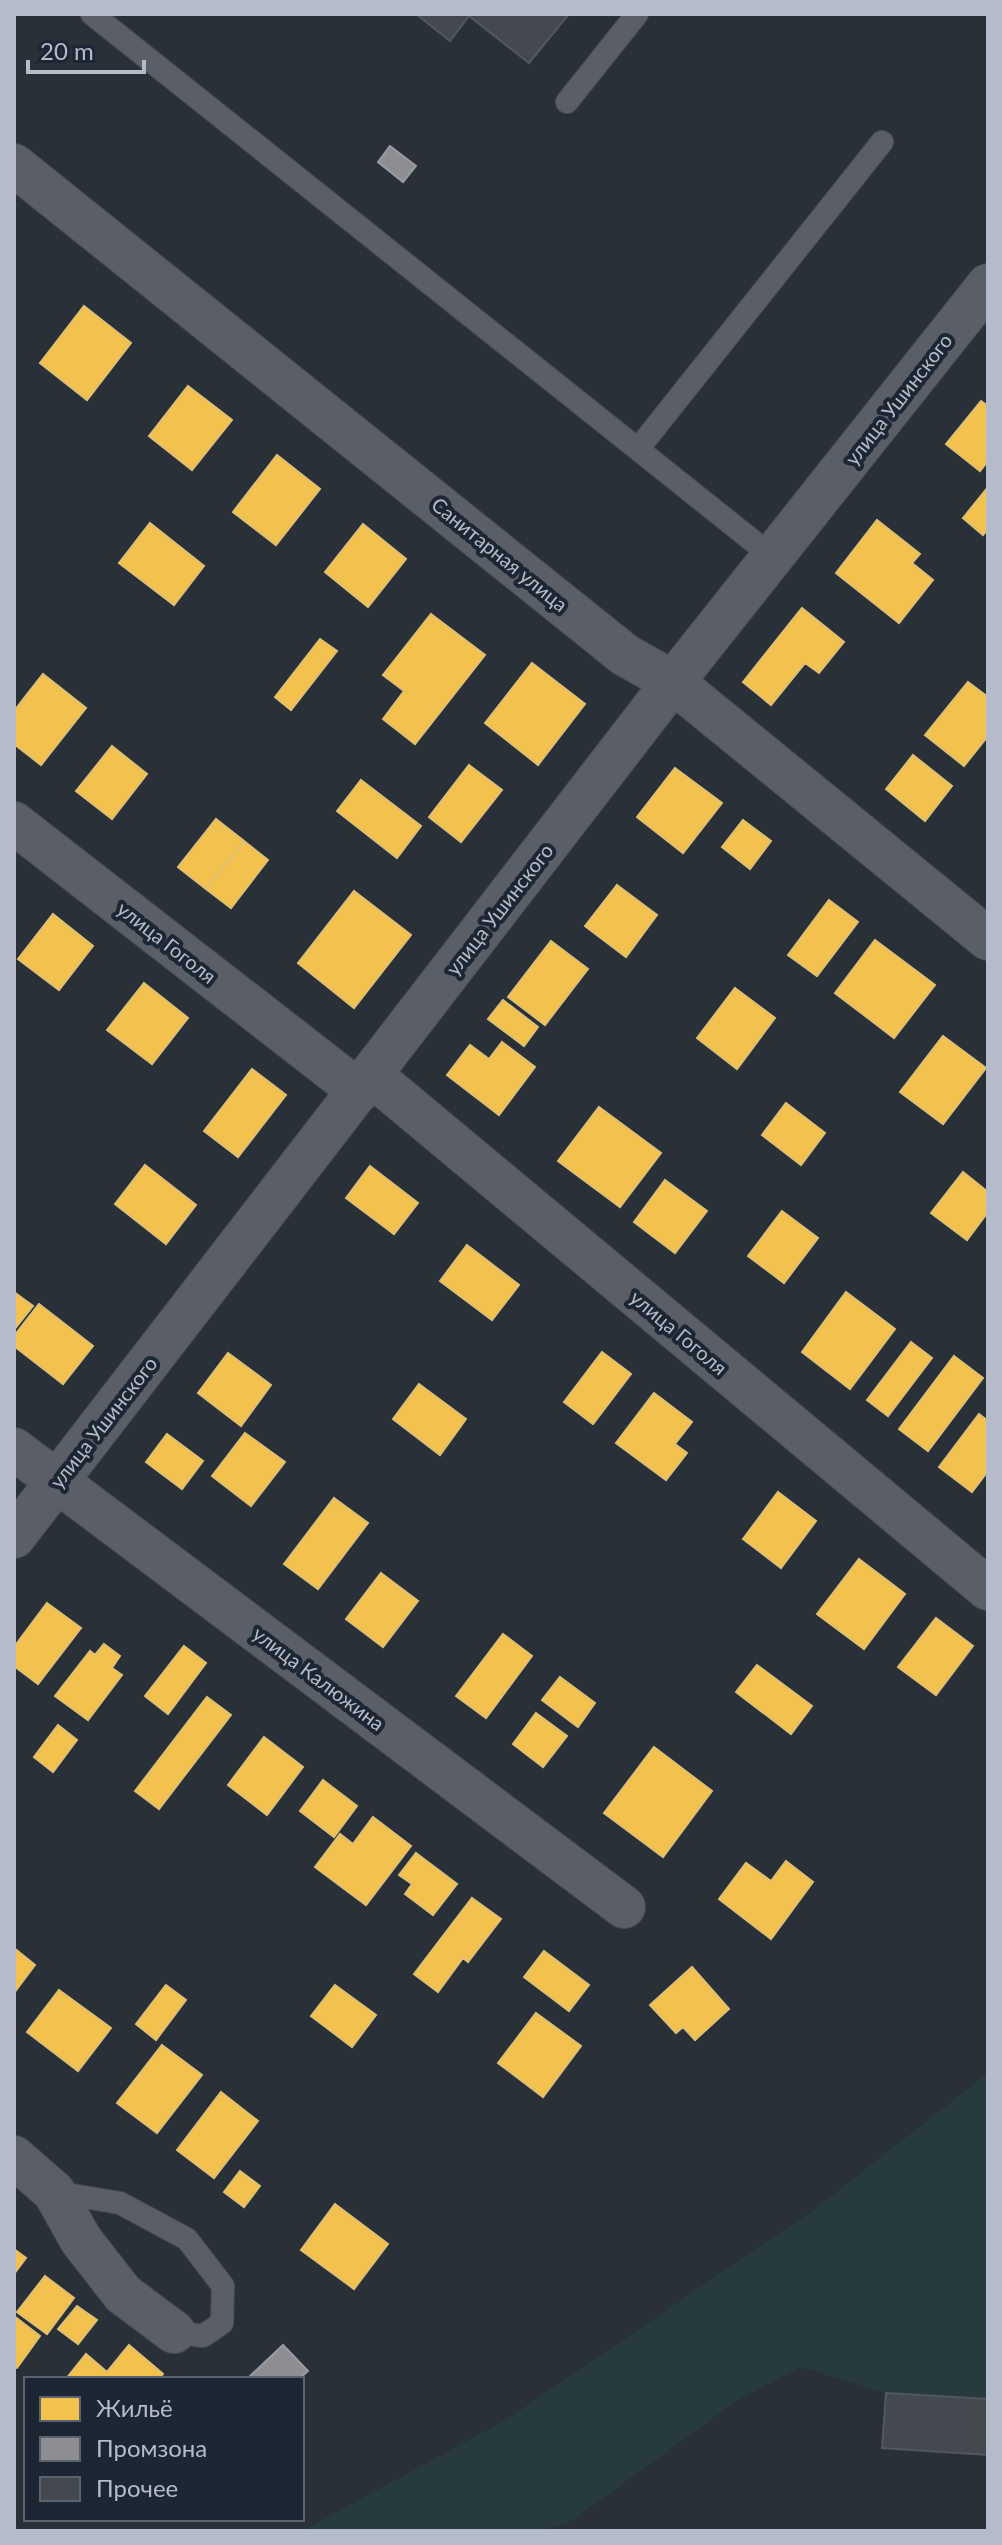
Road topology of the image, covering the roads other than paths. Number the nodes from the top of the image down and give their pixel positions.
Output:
1 (92, 14) edge
2 (637, 14) edge
3 (567, 102) dead end
4 (882, 142) dead end
5 (14, 165) edge
6 (982, 305) edge
7 (638, 449) junction
8 (773, 557) junction
9 (673, 682) junction
10 (14, 823) edge
11 (988, 939) edge
12 (365, 1083) junction
13 (14, 1449) edge
14 (57, 1482) junction
15 (14, 1537) edge
16 (988, 1589) edge
17 (624, 1907) dead end
18 (14, 2157) edge
19 (54, 2192) junction
20 (174, 2332) joint

1 - 7 lane
2 - 3 lane
4 - 7 lane
5 - 9 street, Санитарная улица
6 - 8 street, улица Ушинского
7 - 8 lane
8 - 9 street, улица Ушинского
9 - 11 street, Санитарная улица
9 - 12 street, улица Ушинского
10 - 12 street, улица Гоголя
12 - 14 street, улица Ушинского
12 - 16 street, улица Гоголя
13 - 14 street, улица Калюжина
14 - 15 street, улица Ушинского
14 - 17 street, улица Калюжина
18 - 19 street
19 - 20 street
19 - 20 lane

